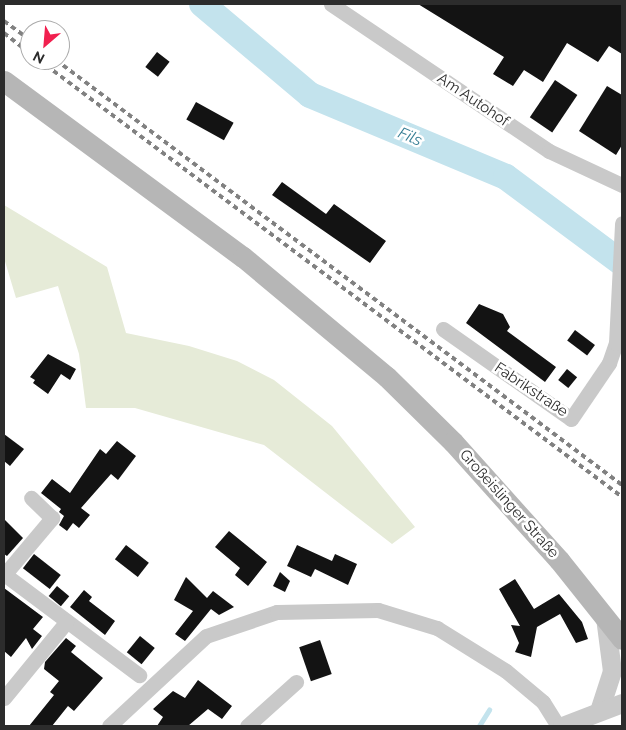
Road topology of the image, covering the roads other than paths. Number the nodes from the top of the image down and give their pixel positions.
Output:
1 (332, 4) edge
2 (4, 81) edge
3 (622, 185) edge
4 (622, 223) edge
5 (443, 329) dead end
6 (32, 498) dead end
7 (4, 575) edge
8 (605, 617) junction
9 (67, 622) junction
10 (622, 639) edge
11 (138, 675) dead end
12 (296, 682) dead end
13 (4, 698) edge
14 (622, 703) edge
15 (599, 710) junction
16 (109, 726) edge
17 (247, 726) edge
18 (558, 726) edge
19 (562, 726) edge

1 - 3 street, Am Autohof
2 - 8 main road, Großeislinger Straße
4 - 5 street, Fabrikstraße
6 - 7 street
7 - 9 street
8 - 10 main road, Großeislinger Straße
8 - 15 street
9 - 11 street
9 - 13 street
12 - 17 street
14 - 15 street
15 - 19 street
16 - 18 street

